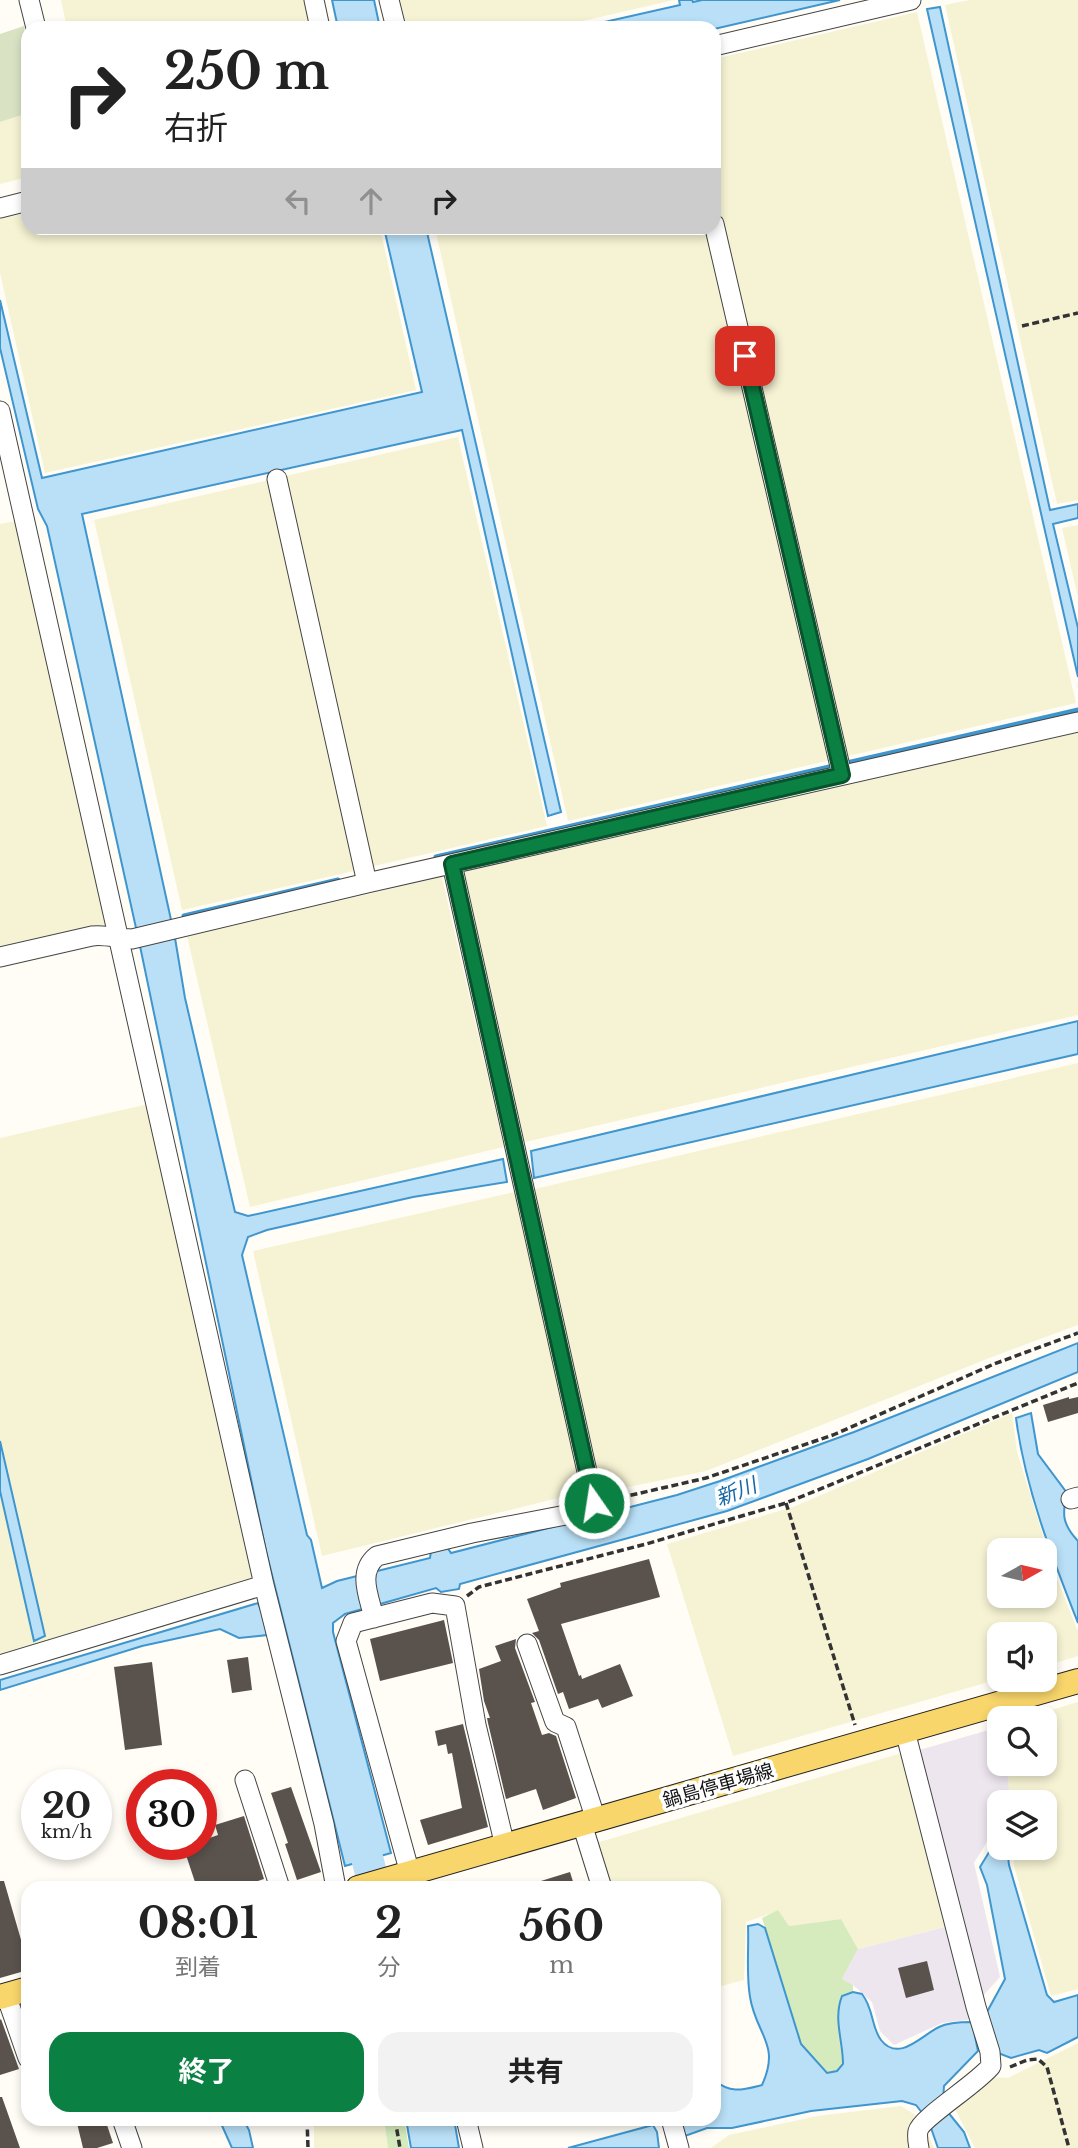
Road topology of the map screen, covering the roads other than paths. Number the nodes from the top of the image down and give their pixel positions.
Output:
1 (29, 0) edge
2 (314, 0) edge
3 (390, 0) edge
4 (911, 0) edge
5 (34, 21) edge
6 (318, 21) edge
7 (394, 21) edge
8 (721, 44) edge
9 (21, 203) edge
10 (0, 208) edge
11 (717, 235) edge
12 (0, 411) edge
13 (277, 479) dead end
14 (1078, 722) edge
15 (842, 775) junction
16 (452, 864) junction
17 (366, 877) junction
18 (126, 939) junction
19 (0, 957) edge
20 (264, 1585) junction
21 (373, 1614) junction
22 (527, 1644) dead end
23 (0, 1664) edge
24 (1078, 1681) edge
25 (905, 1731) junction
26 (245, 1780) dead end
27 (589, 1822) junction
28 (505, 1846) junction
29 (278, 1881) edge
30 (335, 1881) edge
31 (413, 1881) edge
32 (601, 1881) edge
33 (11, 1994) edge
34 (21, 2032) edge
35 (124, 2126) edge
36 (468, 2126) edge
37 (673, 2126) edge
38 (132, 2148) edge
39 (473, 2148) edge
40 (679, 2148) edge
41 (919, 2148) edge

1 - 5 street
2 - 6 street
3 - 7 street
4 - 8 street
9 - 10 street
11 - 15 street
12 - 18 street
13 - 17 street
14 - 15 street
15 - 16 street
16 - 17 street
16 - 21 street
17 - 18 street
18 - 19 street
18 - 20 street
20 - 23 street
20 - 30 street
21 - 28 street
21 - 31 street
22 - 27 street
24 - 25 main road, 鍋島停車場線
25 - 27 main road, 鍋島停車場線
25 - 41 street
26 - 29 street
27 - 28 main road, 鍋島停車場線
27 - 32 street
28 - 31 main road, 鍋島停車場線
33 - 34 street
35 - 38 street
36 - 39 street
37 - 40 street

